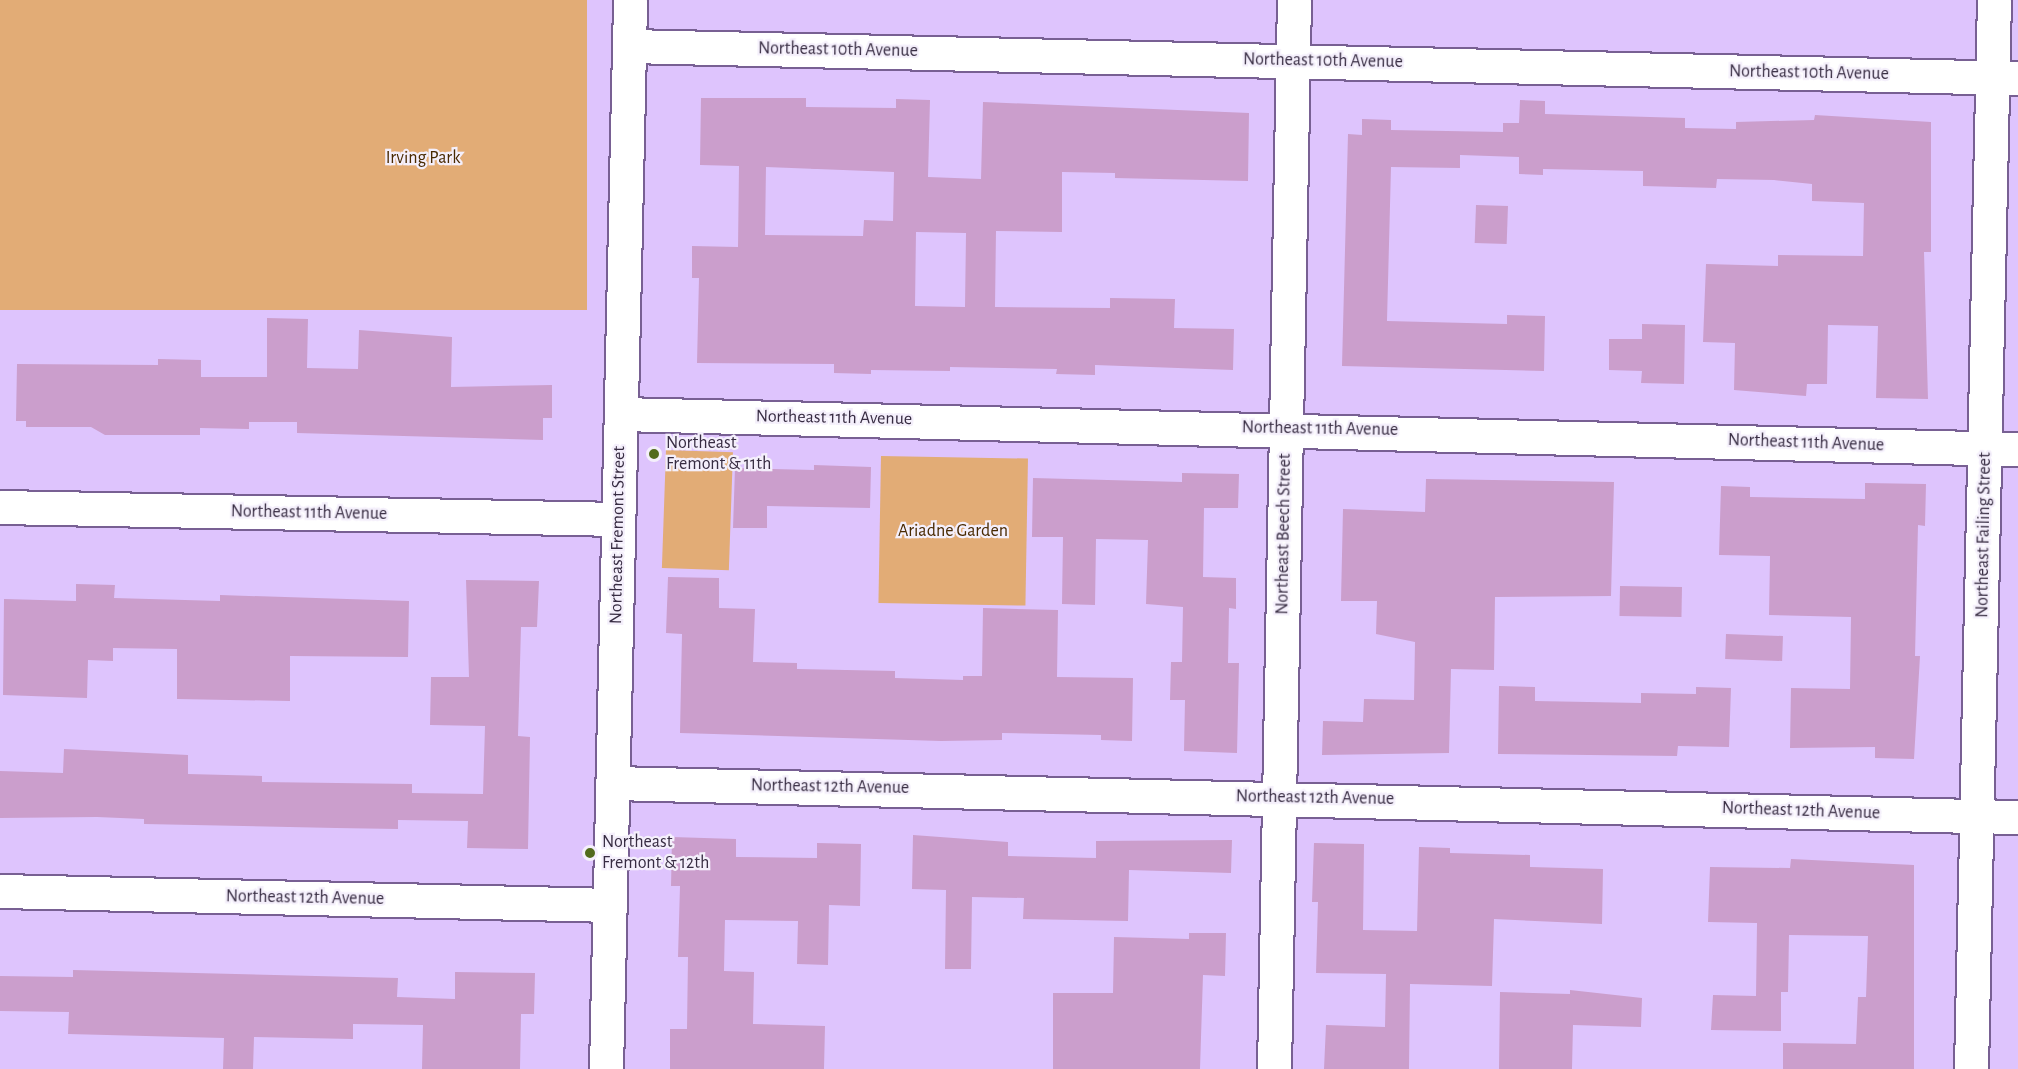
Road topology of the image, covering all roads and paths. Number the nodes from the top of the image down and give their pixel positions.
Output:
1 (630, 0) edge
2 (1294, 0) edge
3 (1994, 0) edge
4 (629, 46) junction
5 (1293, 60) junction
6 (2005, 77) edge
7 (621, 414) junction
8 (1286, 428) junction
9 (2002, 449) edge
10 (0, 507) edge
11 (618, 519) junction
12 (613, 783) junction
13 (1280, 797) junction
14 (1977, 816) junction
15 (2018, 817) edge
16 (0, 891) edge
17 (610, 905) junction
18 (606, 1069) edge
19 (1274, 1069) edge
20 (1971, 1069) edge

1 - 4 street, Northeast Fremont Street
2 - 5 street, Northeast Beech Street
3 - 6 street, Northeast Failing Street
4 - 5 street, Northeast 10th Avenue
4 - 7 street, Northeast Fremont Street
5 - 6 street, Northeast 10th Avenue
5 - 8 street, Northeast Beech Street
6 - 9 street, Northeast Failing Street
7 - 8 street, Northeast 11th Avenue
7 - 11 street, Northeast Fremont Street
8 - 9 street, Northeast 11th Avenue
8 - 13 street, Northeast Beech Street
9 - 14 street, Northeast Failing Street
10 - 11 street, Northeast 11th Avenue
11 - 12 street, Northeast Fremont Street
12 - 13 street, Northeast 12th Avenue
12 - 17 street, Northeast Fremont Street
13 - 14 street, Northeast 12th Avenue
13 - 19 street, Northeast Beech Street
14 - 15 street, Northeast 12th Avenue
14 - 20 street, Northeast Failing Street
16 - 17 street, Northeast 12th Avenue
17 - 18 street, Northeast Fremont Street

